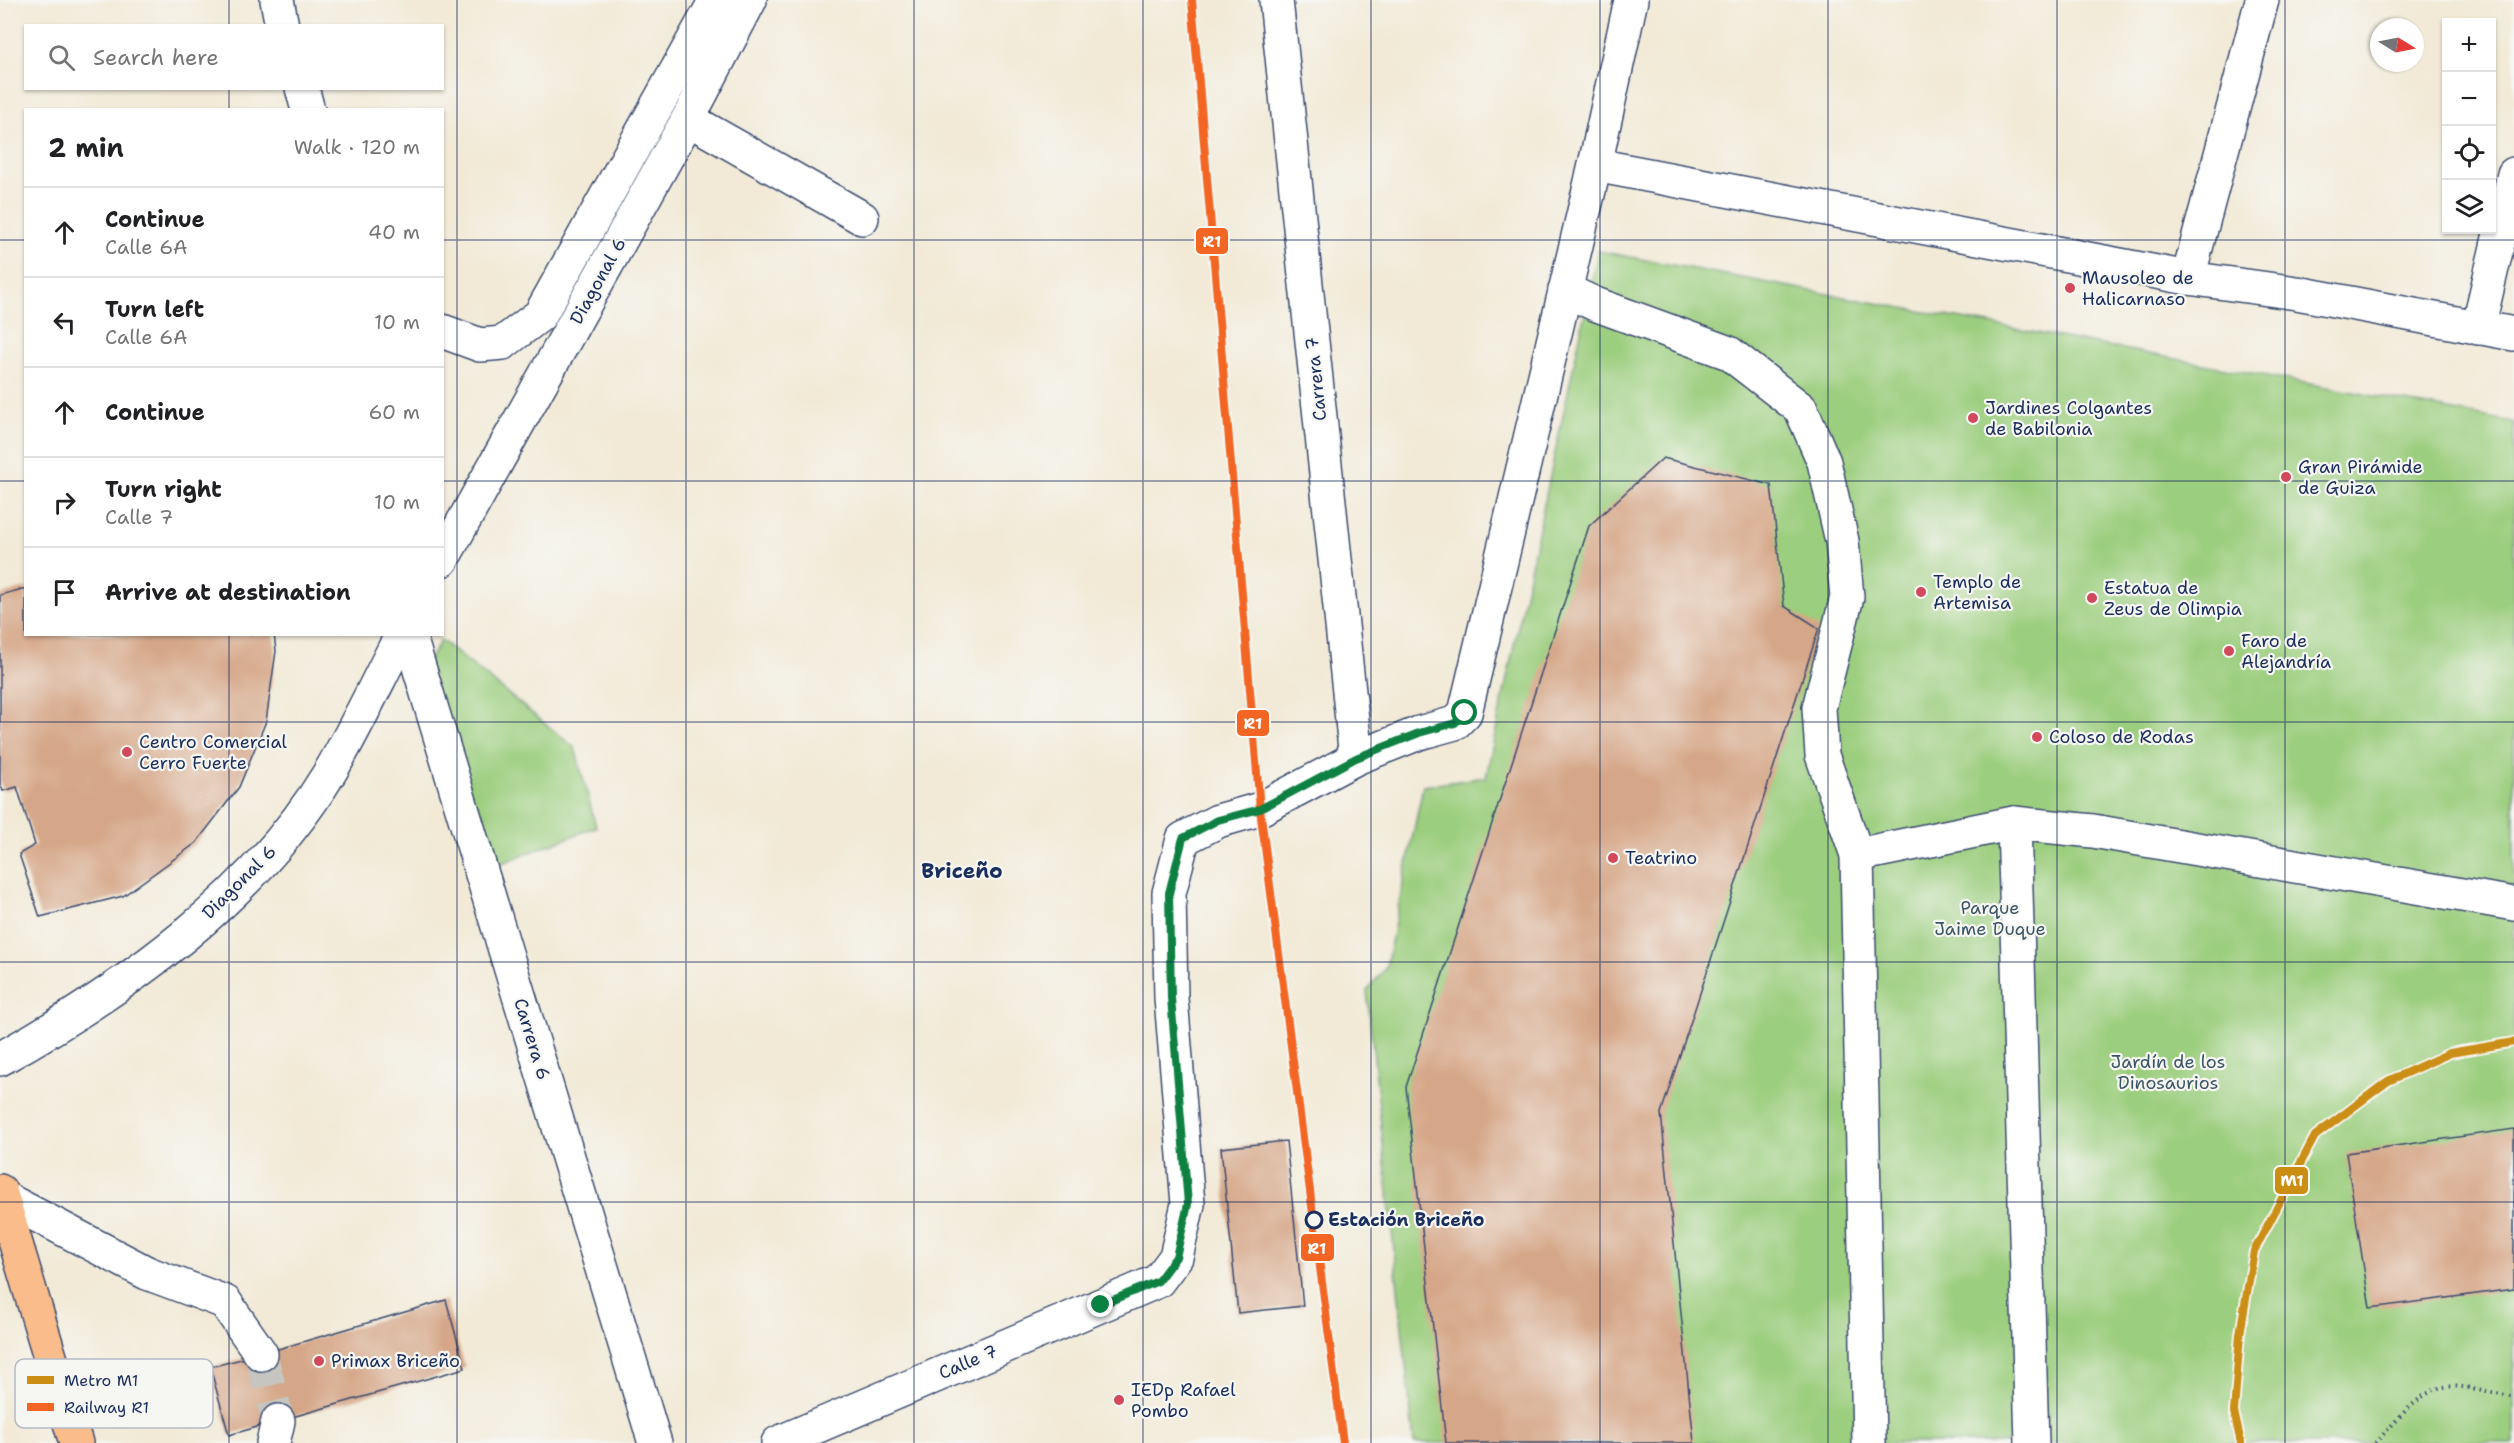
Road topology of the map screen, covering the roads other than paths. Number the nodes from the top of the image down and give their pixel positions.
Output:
1 (277, 0) edge
2 (716, 0) edge
3 (750, 0) edge
4 (1276, 0) edge
5 (1631, 0) edge
6 (2262, 0) edge
7 (282, 24) edge
8 (303, 90) edge
9 (307, 108) edge
10 (688, 119) junction
11 (1595, 165) junction
12 (2514, 174) edge
13 (862, 218) dead end
14 (2188, 278) junction
15 (1565, 290) junction
16 (2478, 328) junction
17 (444, 332) edge
18 (2514, 334) edge
19 (444, 556) edge
20 (401, 636) edge
21 (410, 636) edge
22 (1356, 758) junction
23 (2014, 824) junction
24 (1857, 855) junction
25 (2514, 904) edge
26 (0, 1059) edge
27 (1, 1194) edge
28 (261, 1354) tunnel mouth
29 (51, 1359) edge
30 (71, 1428) edge
31 (76, 1443) edge
32 (655, 1443) edge
33 (778, 1443) edge
34 (1869, 1443) edge
35 (2032, 1443) edge

1 - 7 street
2 - 17 street
3 - 10 street, Diagonal 6
4 - 22 street, Carrera 7
5 - 11 street
6 - 14 street
8 - 9 street
10 - 13 street
10 - 19 street, Diagonal 6
11 - 14 street
11 - 15 street
12 - 16 street
14 - 16 street
15 - 22 street
15 - 24 street
16 - 18 street
20 - 26 street, Diagonal 6
21 - 32 street, Carrera 6
22 - 33 street, Calle 7
23 - 24 street
23 - 25 street
23 - 35 street
24 - 34 street
27 - 28 street
27 - 29 main road
30 - 31 main road

